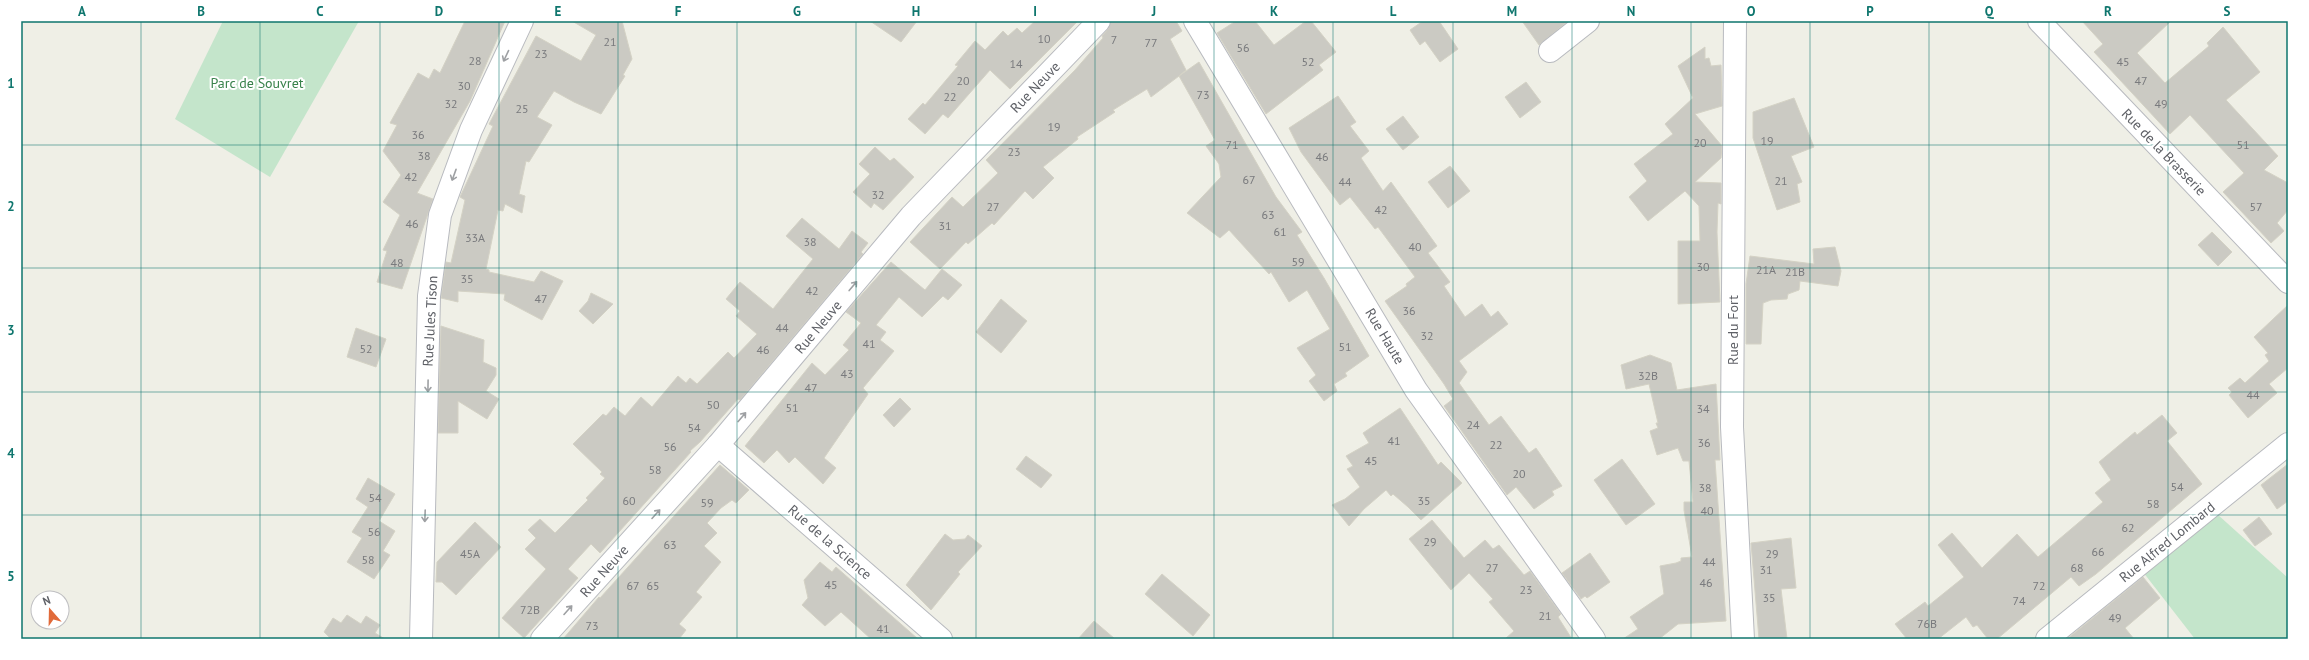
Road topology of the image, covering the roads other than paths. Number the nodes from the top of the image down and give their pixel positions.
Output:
1 (522, 21) edge
2 (1099, 21) edge
3 (1195, 21) edge
4 (1588, 21) edge
5 (1735, 21) edge
6 (2039, 21) edge
7 (1550, 51) dead end
8 (2288, 282) edge
9 (2288, 444) edge
10 (718, 445) junction
11 (421, 639) edge
12 (542, 639) edge
13 (941, 639) edge
14 (1594, 639) edge
15 (1743, 639) edge
16 (2047, 639) edge

1 -> 11 street, Rue Jules Tison
10 -> 2 street, Rue Neuve
3 - 14 street, Rue Haute
4 - 7 street
5 - 15 street, Rue du Fort
6 - 8 street, Rue de la Brasserie
9 - 16 street, Rue Alfred Lombard
12 -> 10 street, Rue Neuve
10 - 13 street, Rue de la Science

